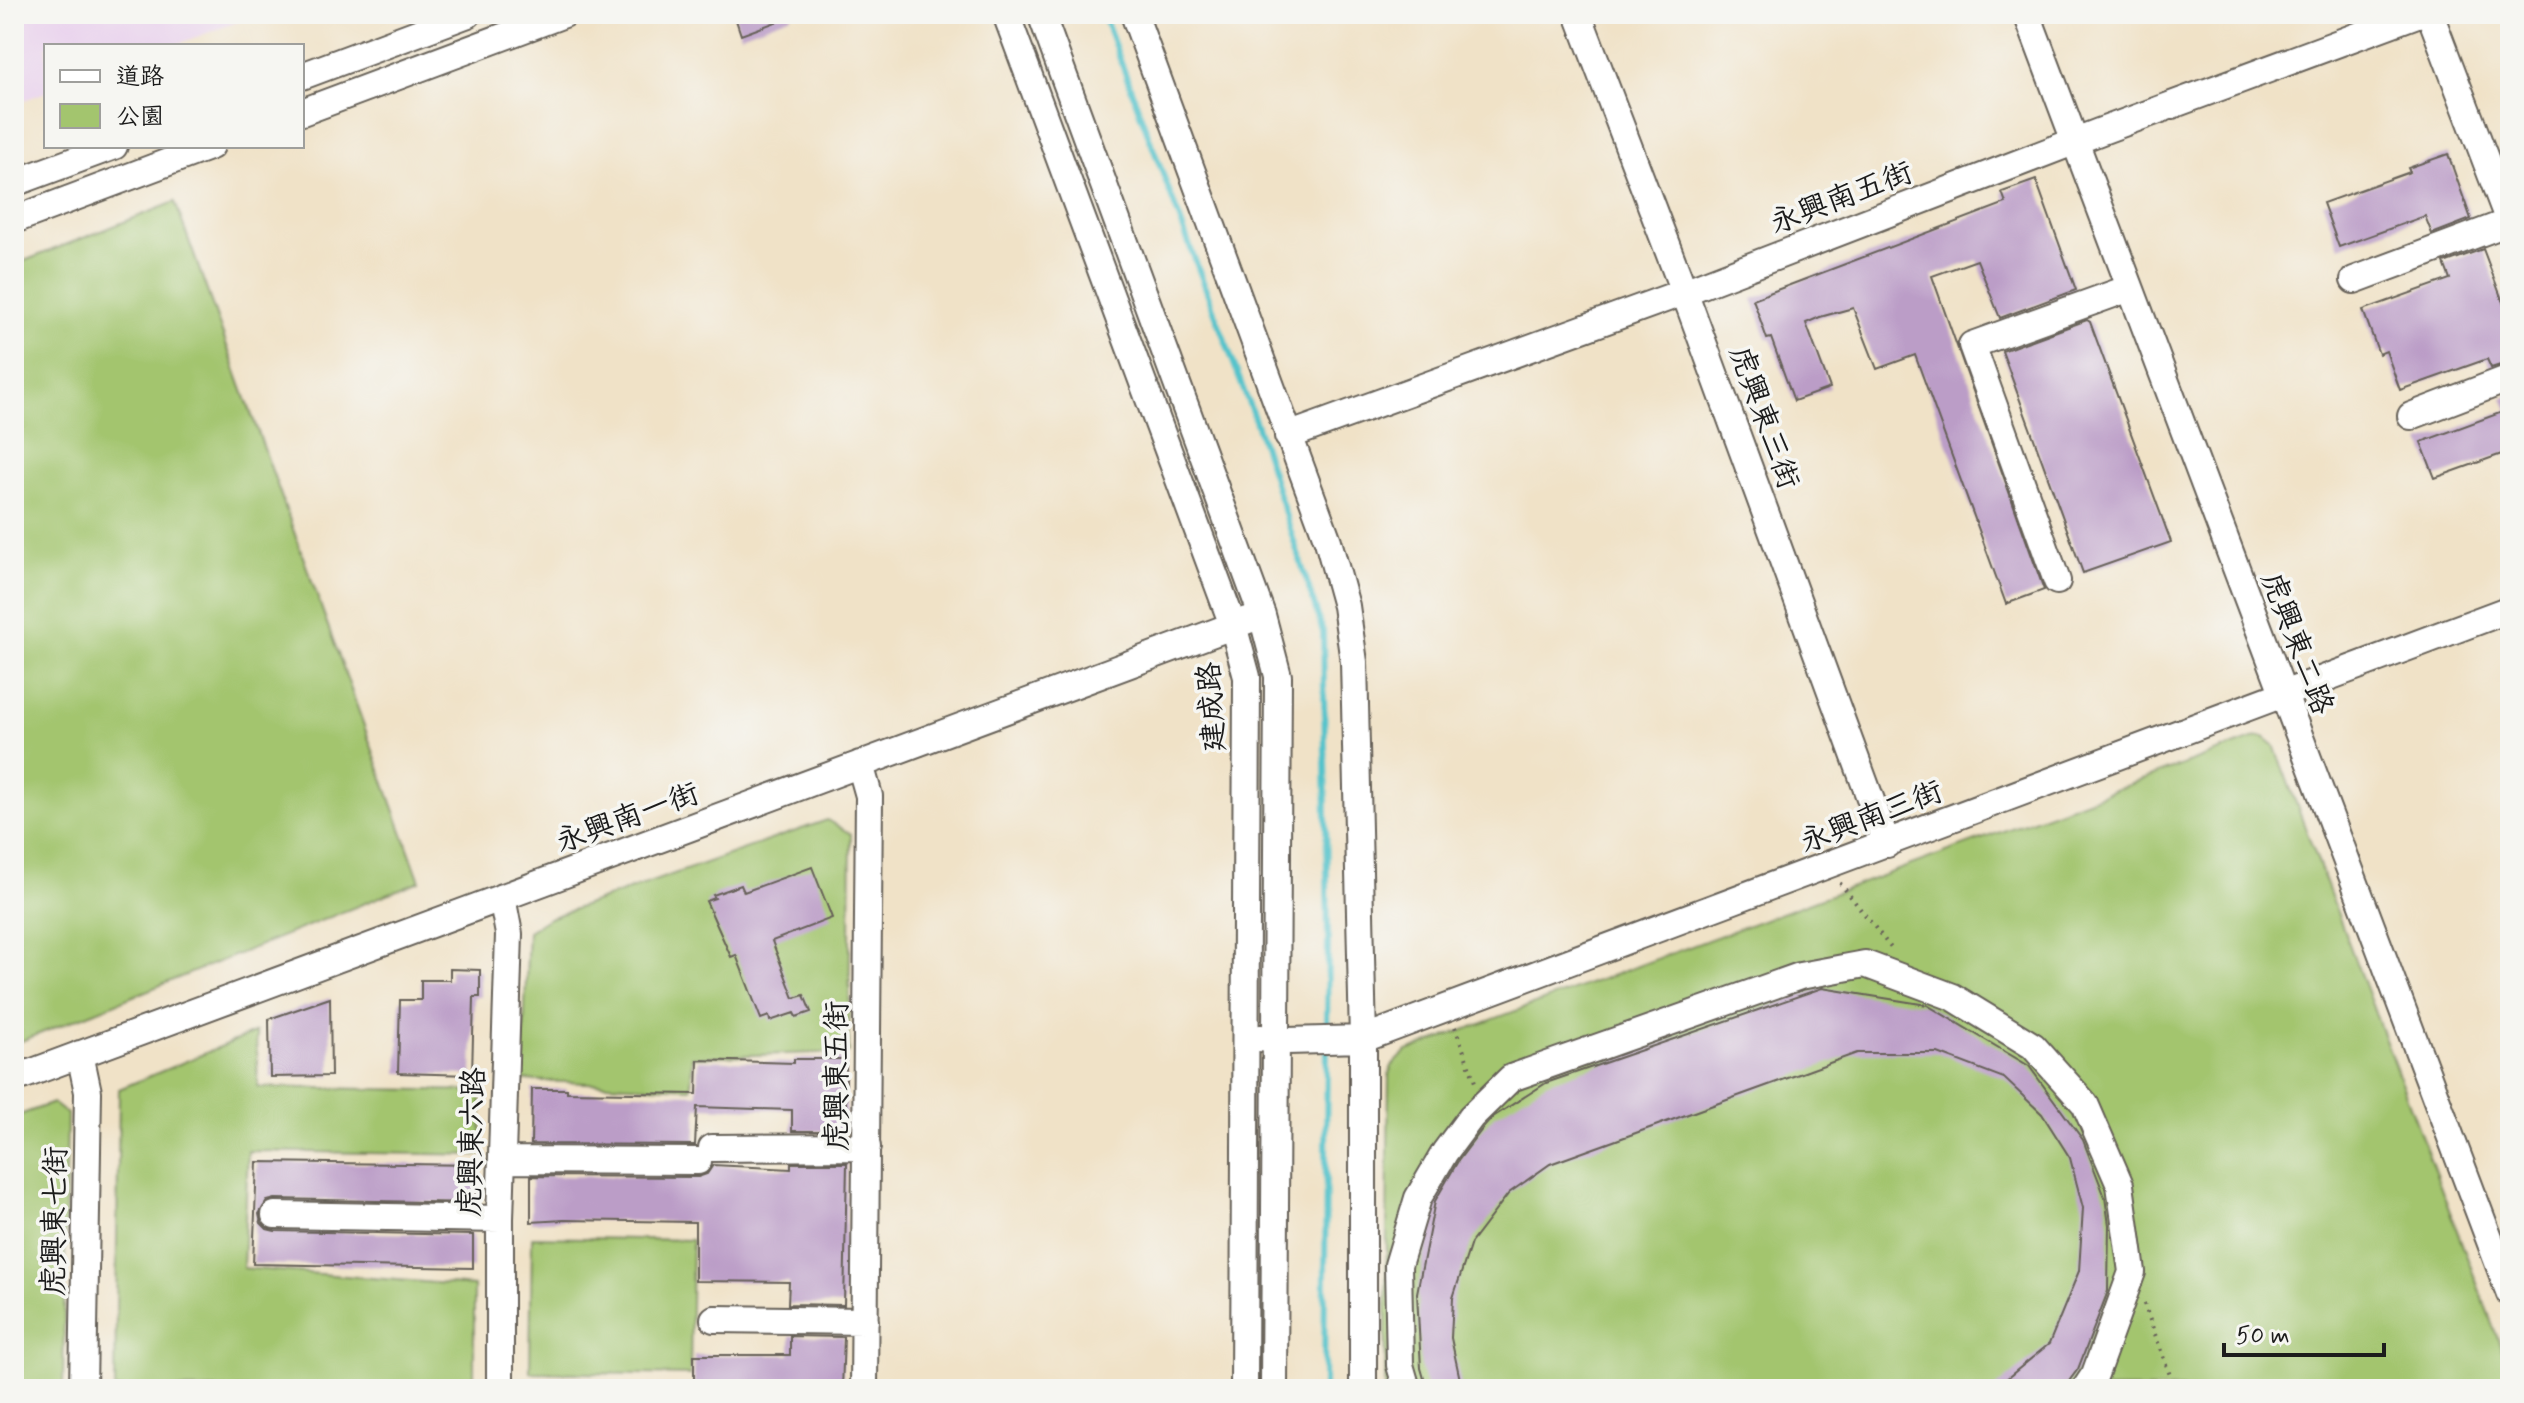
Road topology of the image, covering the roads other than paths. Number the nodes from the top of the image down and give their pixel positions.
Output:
1 (564, 14) edge
2 (1006, 14) edge
3 (1041, 14) edge
4 (1134, 14) edge
5 (1578, 14) edge
6 (2027, 14) edge
7 (2417, 14) edge
8 (2430, 14) edge
9 (459, 16) edge
10 (304, 75) edge
11 (304, 111) edge
12 (2075, 141) junction
13 (109, 148) edge
14 (206, 148) edge
15 (14, 183) edge
16 (14, 220) edge
17 (2510, 223) edge
18 (2354, 280) dead end
19 (2130, 288) junction
20 (1684, 292) junction
21 (2510, 378) edge
22 (2411, 416) dead end
23 (1288, 436) junction
24 (2057, 581) dead end
25 (2510, 609) edge
26 (1262, 615) junction
27 (1233, 625) junction
28 (2283, 694) junction
29 (860, 764) junction
30 (1887, 844) junction
31 (502, 897) junction
32 (1247, 1037) junction
33 (1282, 1040) junction
34 (1355, 1040) junction
35 (80, 1054) junction
36 (14, 1079) edge
37 (867, 1147) junction
38 (502, 1160) junction
39 (275, 1215) dead end
40 (500, 1219) junction
41 (2500, 1242) edge
42 (2510, 1294) edge
43 (714, 1319) dead end
44 (865, 1321) junction
45 (83, 1389) edge
46 (500, 1389) edge
47 (864, 1389) edge
48 (1244, 1389) edge
49 (1274, 1389) edge
50 (1363, 1389) edge
51 (1407, 1389) edge
52 (2085, 1389) edge

1 - 11 street
2 - 27 street, 建成路
3 - 26 street
4 - 23 street
5 - 20 street, 虎興東三街
6 - 12 street, 虎興東二路
7 - 12 street, 永興南五街
8 - 17 street
9 - 10 street
12 - 19 street, 虎興東二路
12 - 20 street, 永興南五街
13 - 15 street
14 - 16 street
17 - 18 street
19 - 24 street
19 - 28 street, 虎興東二路
20 - 23 street, 永興南五街
20 - 30 street, 虎興東三街
21 - 22 street
23 - 34 street
25 - 28 street, 永興南三街
26 - 27 street, 永興南一街
26 - 33 street
27 - 29 street, 永興南一街
27 - 32 street, 建成路
28 - 30 street, 永興南三街
28 - 41 street, 虎興東二路
29 - 31 street, 永興南一街
29 - 37 street, 虎興東五街
30 - 34 street, 永興南三街
31 - 35 street, 永興南一街
31 - 38 street, 虎興東六路
32 - 33 street, 永興南三街
32 - 48 street, 建成路
33 - 34 street, 永興南三街
33 - 49 street
34 - 50 street
35 - 36 street, 永興南一街
35 - 45 street, 虎興東七街
37 - 38 street
37 - 44 street, 虎興東五街
38 - 40 street, 虎興東六路
39 - 40 street
40 - 46 street, 虎興東六路
41 - 42 street, 虎興東二路
43 - 44 street
44 - 47 street, 虎興東五街
51 - 52 street

